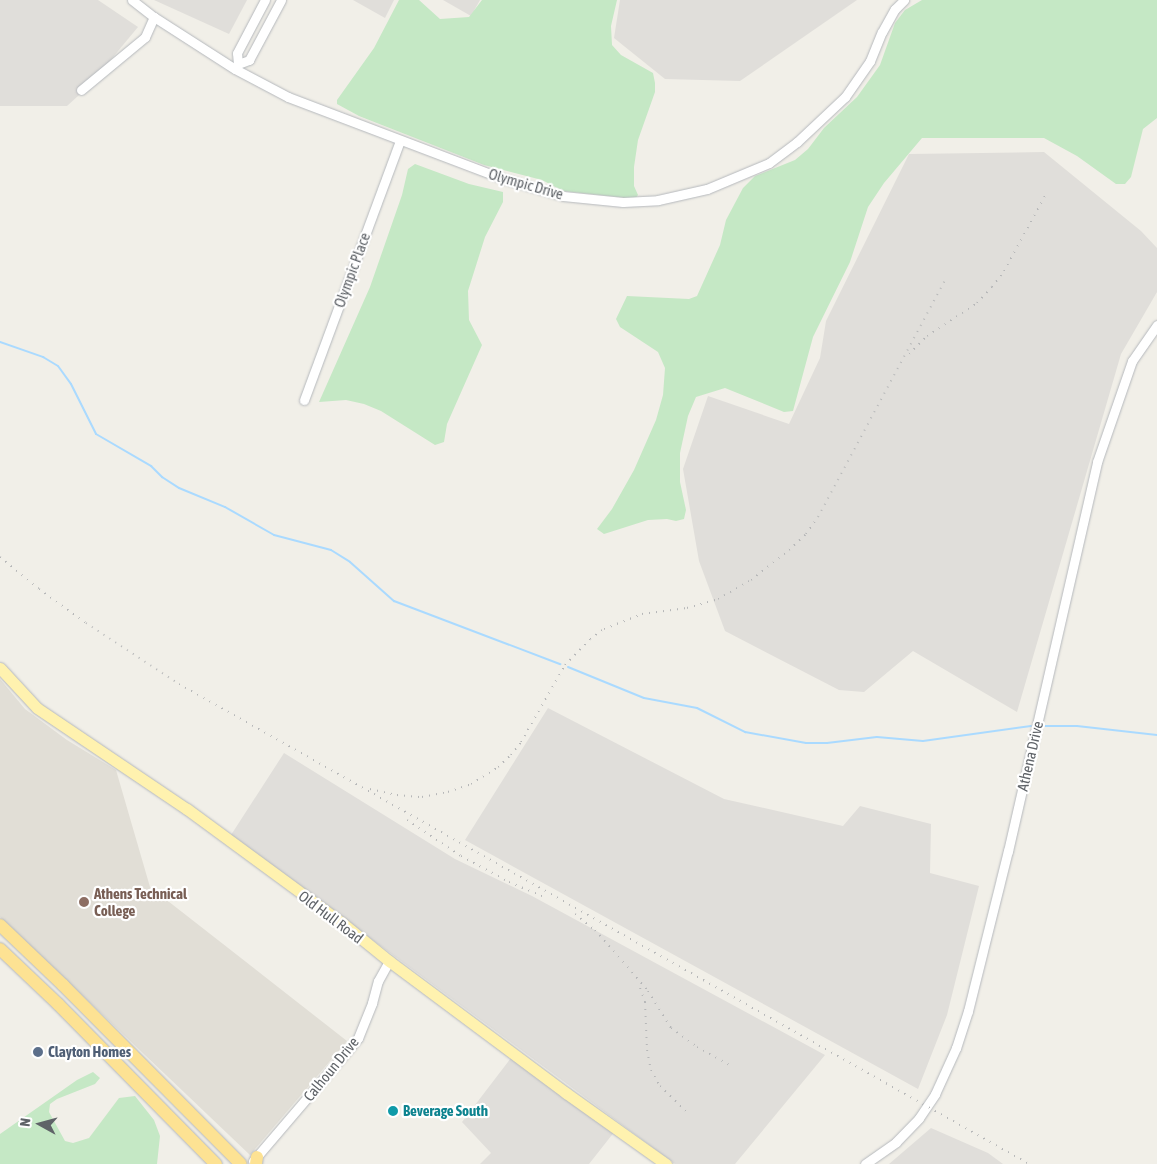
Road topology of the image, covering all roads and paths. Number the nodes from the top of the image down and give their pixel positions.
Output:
1 (132, 0) edge
2 (266, 0) edge
3 (281, 0) edge
4 (904, 0) edge
5 (154, 17) junction
6 (237, 66) junction
7 (81, 90) dead end
8 (400, 140) junction
9 (1157, 325) edge
10 (304, 400) dead end
11 (0, 668) edge
12 (0, 925) edge
13 (0, 934) edge
14 (0, 949) edge
15 (34, 957) junction
16 (389, 961) junction
17 (92, 1038) junction
18 (255, 1162) edge
19 (216, 1164) edge
20 (229, 1164) edge
21 (241, 1164) edge
22 (666, 1164) edge
23 (865, 1164) edge

1 - 5 street, Olympic Drive
2 - 6 street
3 - 6 street
4 - 8 street, Olympic Drive
5 - 6 street, Olympic Drive
5 - 7 street
6 - 8 street, Olympic Drive
8 - 10 street, Olympic Place
9 - 23 street, Athena Drive
11 - 16 main road, Old Hull Road
12 - 15 highway
13 - 15 highway
14 - 17 highway
15 - 21 highway
16 - 18 street, Calhoun Drive
16 - 22 main road, Old Hull Road
17 - 19 highway
17 - 20 highway

